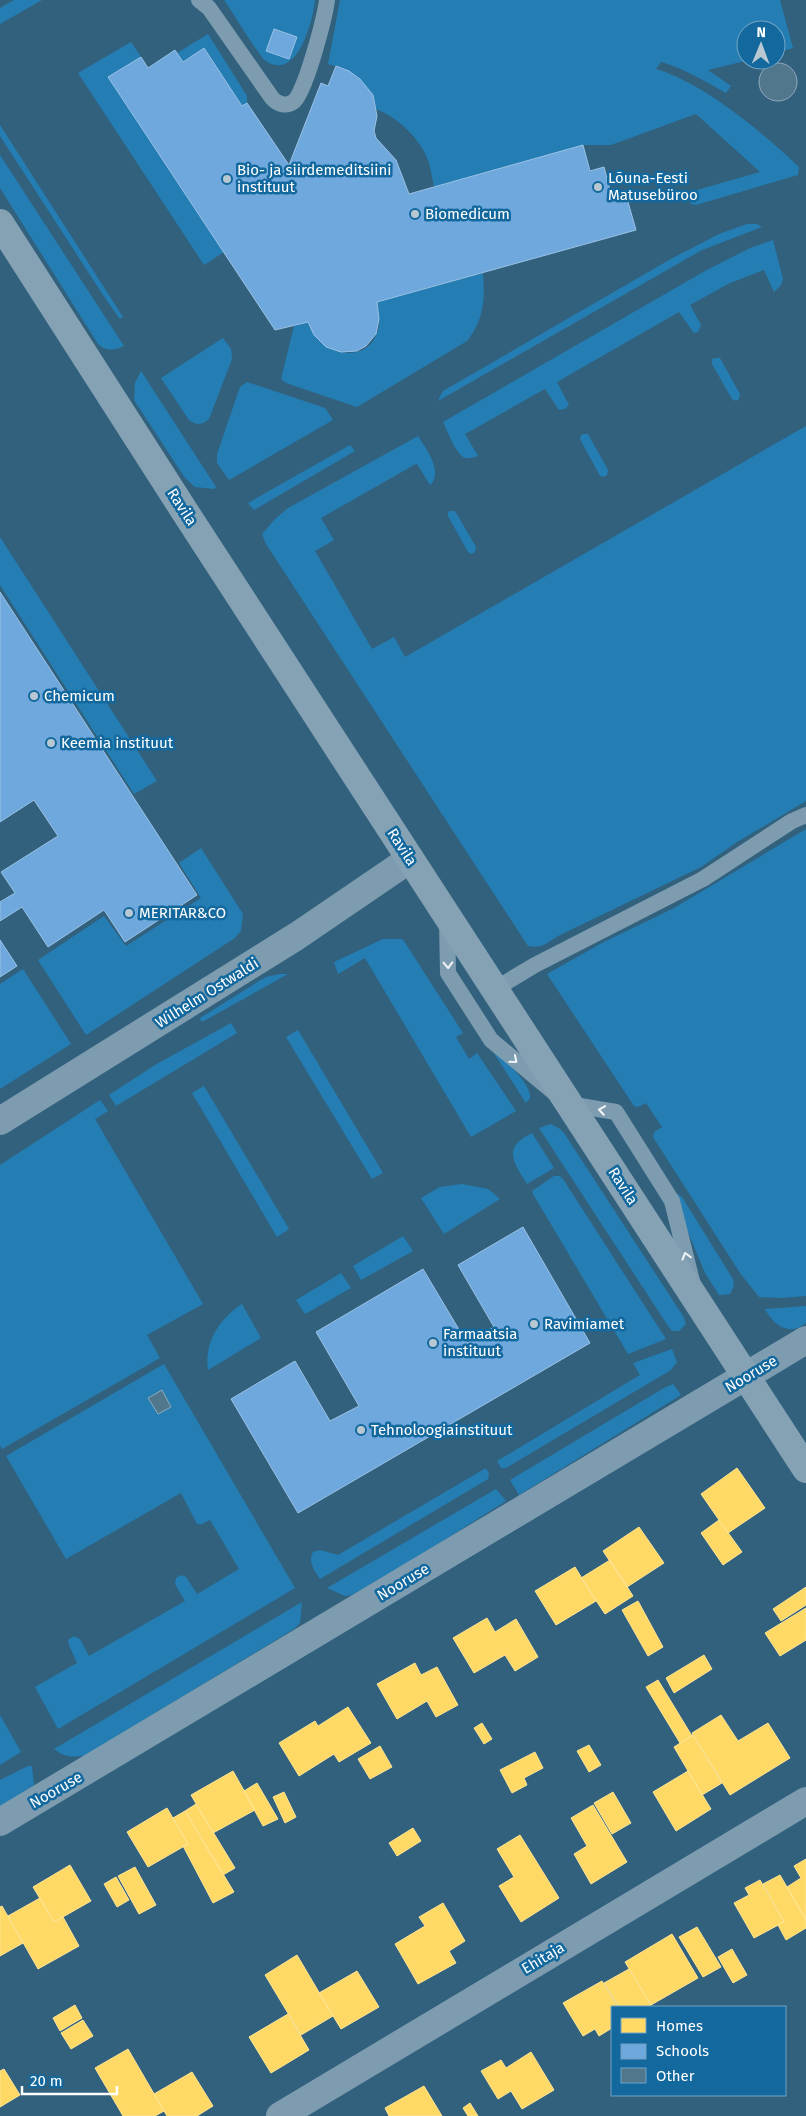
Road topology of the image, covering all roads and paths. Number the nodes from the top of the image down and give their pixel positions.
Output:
1 (199, 0) edge
2 (327, 0) edge
3 (0, 224) edge
4 (806, 815) edge
5 (410, 859) junction
6 (447, 917) junction
7 (495, 989) junction
8 (568, 1104) junction
9 (0, 1121) edge
10 (806, 1340) edge
11 (746, 1377) junction
12 (806, 1469) edge
13 (806, 1801) edge
14 (0, 1822) edge
15 (280, 2116) edge

1 - 2 lane
3 - 5 street, Ravila
4 - 7 lane
5 - 6 street, Ravila
5 - 9 street, Wilhelm Ostwaldi
6 - 7 street, Ravila
6 -> 8 lane
7 - 8 street, Ravila
8 - 11 street, Ravila
10 - 11 street, Nooruse
11 - 12 street, Ravila
11 - 14 street, Nooruse
13 - 15 street, Ehitaja

